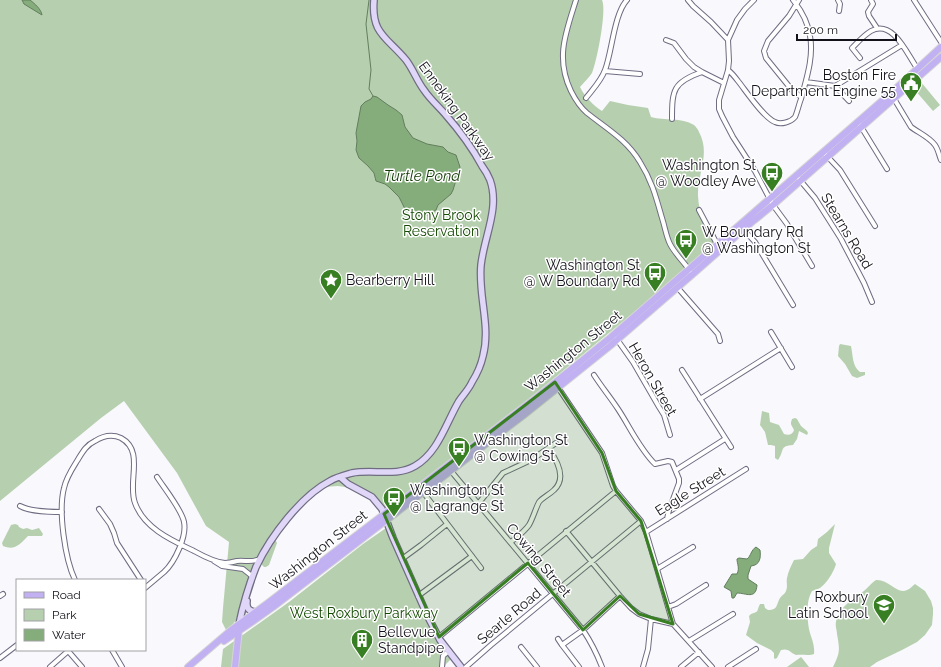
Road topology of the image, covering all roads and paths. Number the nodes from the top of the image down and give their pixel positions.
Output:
1 (374, 0) edge
2 (576, 0) edge
3 (688, 0) edge
4 (754, 0) edge
5 (793, 0) edge
6 (799, 0) edge
7 (838, 0) edge
8 (871, 0) edge
9 (914, 0) edge
10 (624, 1) edge
11 (797, 5) junction
12 (839, 11) dead end
13 (877, 28) junction
14 (666, 40) dead end
15 (728, 40) junction
16 (941, 42) edge
17 (902, 45) junction
18 (941, 47) edge
19 (941, 57) edge
20 (860, 58) dead end
21 (917, 68) junction
22 (728, 70) junction
23 (605, 71) junction
24 (702, 72) junction
25 (640, 74) dead end
26 (806, 82) junction
27 (724, 83) junction
28 (835, 86) junction
29 (891, 93) junction
30 (801, 97) junction
31 (586, 98) dead end
32 (894, 99) junction
33 (849, 100) dead end
34 (672, 119) dead end
35 (859, 125) junction
36 (823, 151) junction
37 (828, 156) junction
38 (941, 160) edge
39 (887, 169) dead end
40 (798, 178) junction
41 (770, 198) junction
42 (773, 205) junction
43 (699, 210) dead end
44 (875, 226) dead end
45 (741, 228) junction
46 (717, 244) junction
47 (812, 266) dead end
48 (689, 268) junction
49 (693, 274) junction
50 (677, 288) junction
51 (872, 302) dead end
52 (793, 305) dead end
53 (771, 332) dead end
54 (616, 337) junction
55 (720, 341) dead end
56 (781, 348) junction
57 (792, 367) dead end
58 (682, 370) dead end
59 (594, 375) dead end
60 (556, 385) junction
61 (700, 400) junction
62 (670, 435) dead end
63 (725, 439) junction
64 (556, 443) dead end
65 (731, 447) dead end
66 (548, 448) junction
67 (746, 469) dead end
68 (676, 470) junction
69 (451, 471) junction
70 (157, 477) dead end
71 (340, 477) junction
72 (616, 491) junction
73 (423, 492) junction
74 (478, 504) junction
75 (20, 506) dead end
76 (99, 509) dead end
77 (62, 512) junction
78 (384, 514) junction
79 (667, 519) junction
80 (386, 521) junction
81 (641, 521) junction
82 (447, 524) junction
83 (566, 531) junction
84 (646, 532) junction
85 (511, 542) junction
86 (181, 545) junction
87 (693, 547) dead end
88 (472, 556) junction
89 (261, 558) junction
90 (402, 559) junction
91 (212, 560) junction
92 (592, 562) junction
93 (528, 563) junction
94 (482, 568) dead end
95 (657, 569) junction
96 (253, 577) junction
97 (75, 579) edge
98 (140, 579) edge
99 (250, 584) junction
100 (706, 585) dead end
101 (146, 586) edge
102 (553, 594) junction
103 (418, 596) junction
104 (620, 596) junction
105 (668, 607) junction
106 (257, 612) junction
107 (733, 614) dead end
108 (651, 619) junction
109 (673, 624) junction
110 (239, 628) junction
111 (583, 630) junction
112 (439, 637) junction
113 (558, 639) dead end
114 (689, 641) junction
115 (16, 645) edge
116 (562, 645) junction
117 (521, 647) dead end
118 (756, 649) dead end
119 (113, 651) edge
120 (449, 651) junction
121 (698, 652) junction
122 (204, 653) junction
123 (0, 658) edge
124 (191, 666) edge
125 (50, 667) edge
126 (82, 667) edge
127 (122, 667) edge
128 (235, 667) edge
129 (442, 667) edge
130 (461, 667) edge
131 (466, 667) edge
132 (537, 667) edge
133 (580, 667) edge
134 (602, 667) edge
135 (643, 667) edge
136 (681, 667) edge
137 (712, 667) edge
138 (728, 667) edge

1 - 71 main road, Enneking Parkway
2 - 48 street
3 - 15 street
4 - 15 street
5 - 11 street
6 - 11 street
7 - 12 street
8 - 13 street
9 - 16 street
10 - 23 street
11 - 26 street
11 - 30 street
13 - 17 street
13 - 20 street
14 - 24 street
15 - 22 street
17 - 21 street
17 - 28 street
18 - 21 main road, Washington Street
19 - 32 main road, Washington Street
21 - 29 main road, Washington Street
22 - 27 street
22 - 30 street
23 - 25 street
23 - 31 street
24 - 27 street
24 - 34 street
26 - 28 street
26 - 30 street
27 - 41 street
28 - 33 street
29 - 32 street
29 - 35 main road, Washington Street
32 - 35 main road, Washington Street
32 - 38 street
35 - 36 main road, Washington Street
35 - 37 main road, Washington Street
35 - 39 street
36 - 37 street
36 - 40 main road, Washington Street
37 - 40 main road, Washington Street
37 - 44 street
40 - 41 main road, Washington Street
40 - 42 main road, Washington Street
40 - 51 street, Stearns Road
41 - 42 street
41 - 45 main road, Washington Street
42 - 45 main road, Washington Street
42 - 47 street
43 - 46 street
45 - 46 main road, Washington Street
45 - 49 main road, Washington Street
45 - 52 street
46 - 48 main road, Washington Street
48 - 49 street
48 - 54 main road, Washington Street
49 - 50 main road, Washington Street
50 - 54 main road, Washington Street
50 - 55 street
53 - 56 street
54 - 60 main road, Washington Street
54 - 62 street, Heron Street
56 - 57 street
56 - 61 street
58 - 61 street
59 - 68 street
60 - 69 main road, Washington Street
60 - 72 street
60 - 78 main road, Washington Street
61 - 63 street
63 - 65 street
63 - 68 street
64 - 66 street
66 - 74 street
66 - 85 street
67 - 79 street, Eagle Street
68 - 79 street
69 - 73 main road, Washington Street
69 - 74 street, Cowing Street
70 - 86 street
71 - 78 main road
71 - 89 main road, Enneking Parkway
72 - 81 street
72 - 83 street
73 - 80 main road, Washington Street
73 - 82 street
74 - 85 street, Cowing Street
75 - 77 street
76 - 98 street
77 - 86 street
77 - 97 street
78 - 80 main road
78 - 106 main road, Washington Street
79 - 84 street, Eagle Street
80 - 90 main road
80 - 110 main road, Washington Street
81 - 84 street
81 - 92 street, Searle Road
82 - 88 street
82 - 90 street
83 - 92 street
83 - 93 street
84 - 95 street
85 - 93 street, Cowing Street
86 - 91 street
86 - 101 street
87 - 95 street
88 - 94 street
88 - 103 street
89 - 91 street
89 - 96 main road, Enneking Parkway
90 - 103 main road
91 - 96 street
92 - 102 street, Searle Road
92 - 104 street
93 - 102 street, Cowing Street
93 - 112 street
95 - 105 street
96 - 99 main road, Enneking Parkway
99 - 106 main road
99 - 110 main road, Enneking Parkway
100 - 105 street
102 - 111 street, Cowing Street
102 - 131 street, Searle Road
103 - 112 main road
104 - 108 street
104 - 111 street
105 - 109 street
106 - 110 main road, Washington Street
107 - 114 street
108 - 109 street
108 - 135 street
109 - 114 street
110 - 122 main road, Washington Street
110 - 122 main road, Washington Street
110 - 128 main road
111 - 116 street
111 - 134 street, Cowing Street
112 - 120 main road
113 - 116 street
114 - 121 street
115 - 123 street
116 - 133 street
117 - 132 street
118 - 138 street
119 - 127 street
120 - 129 street
120 - 130 main road
121 - 136 street
121 - 137 street
122 - 124 main road, Washington Street
125 - 126 street

